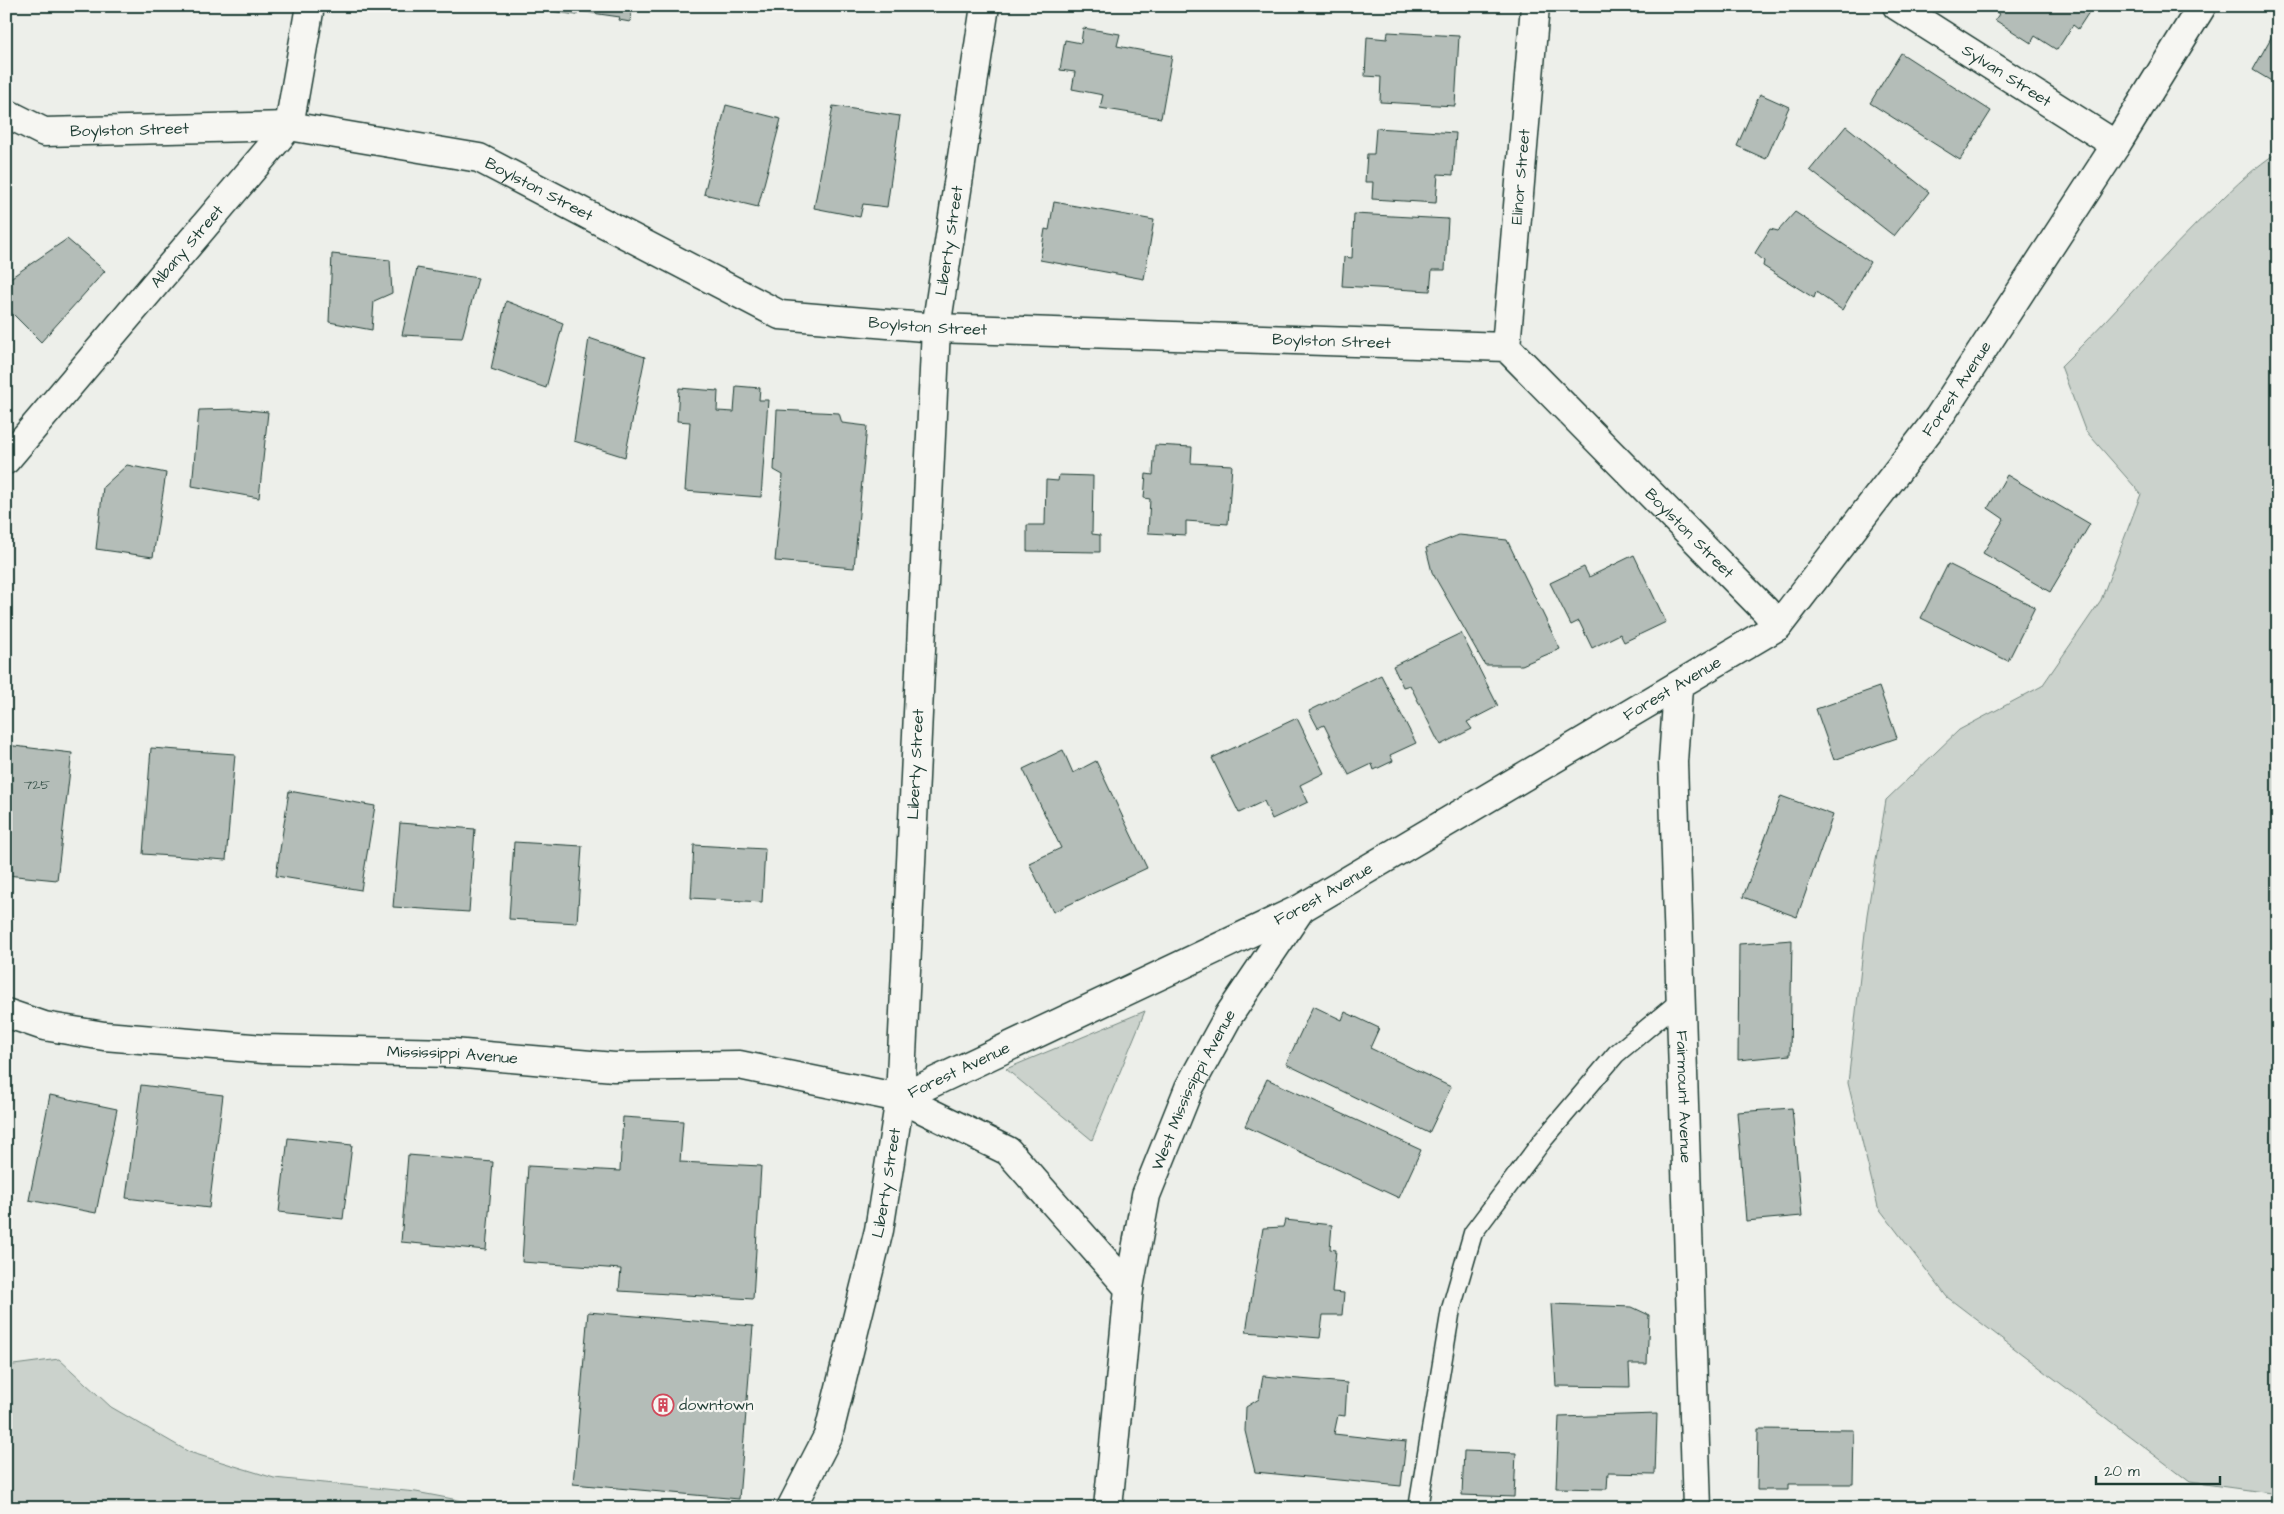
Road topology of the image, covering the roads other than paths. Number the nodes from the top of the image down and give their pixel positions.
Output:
1 (310, 6) edge
2 (985, 6) edge
3 (1535, 6) edge
4 (1897, 6) edge
5 (2202, 6) edge
6 (6, 113) edge
7 (289, 126) junction
8 (2116, 146) junction
9 (936, 328) junction
10 (1506, 347) junction
11 (6, 460) edge
12 (1778, 626) junction
13 (1678, 687) junction
14 (1300, 909) junction
15 (1681, 1000) junction
16 (6, 1012) edge
17 (900, 1098) junction
18 (1129, 1288) junction
19 (791, 1508) edge
20 (1108, 1508) edge
21 (1418, 1508) edge
22 (1697, 1508) edge

1 - 7 street
2 - 9 street, Liberty Street
3 - 10 street, Elinor Street
4 - 8 street, Sylvan Street
5 - 8 street, Forest Avenue
6 - 7 street, Boylston Street
7 - 9 street, Boylston Street
7 - 11 street, Albany Street
8 - 12 street, Forest Avenue
9 - 10 street, Boylston Street
9 - 17 street, Liberty Street
10 - 12 street, Boylston Street
12 - 13 street, Forest Avenue
13 - 14 street, Forest Avenue
13 - 15 street, Fairmount Avenue
14 - 17 street, Forest Avenue
14 - 18 street, West Mississippi Avenue
15 - 21 lane
15 - 22 street, Fairmount Avenue
16 - 17 street, Mississippi Avenue
17 - 18 street
17 - 19 street, Liberty Street
18 - 20 street, West Mississippi Avenue

